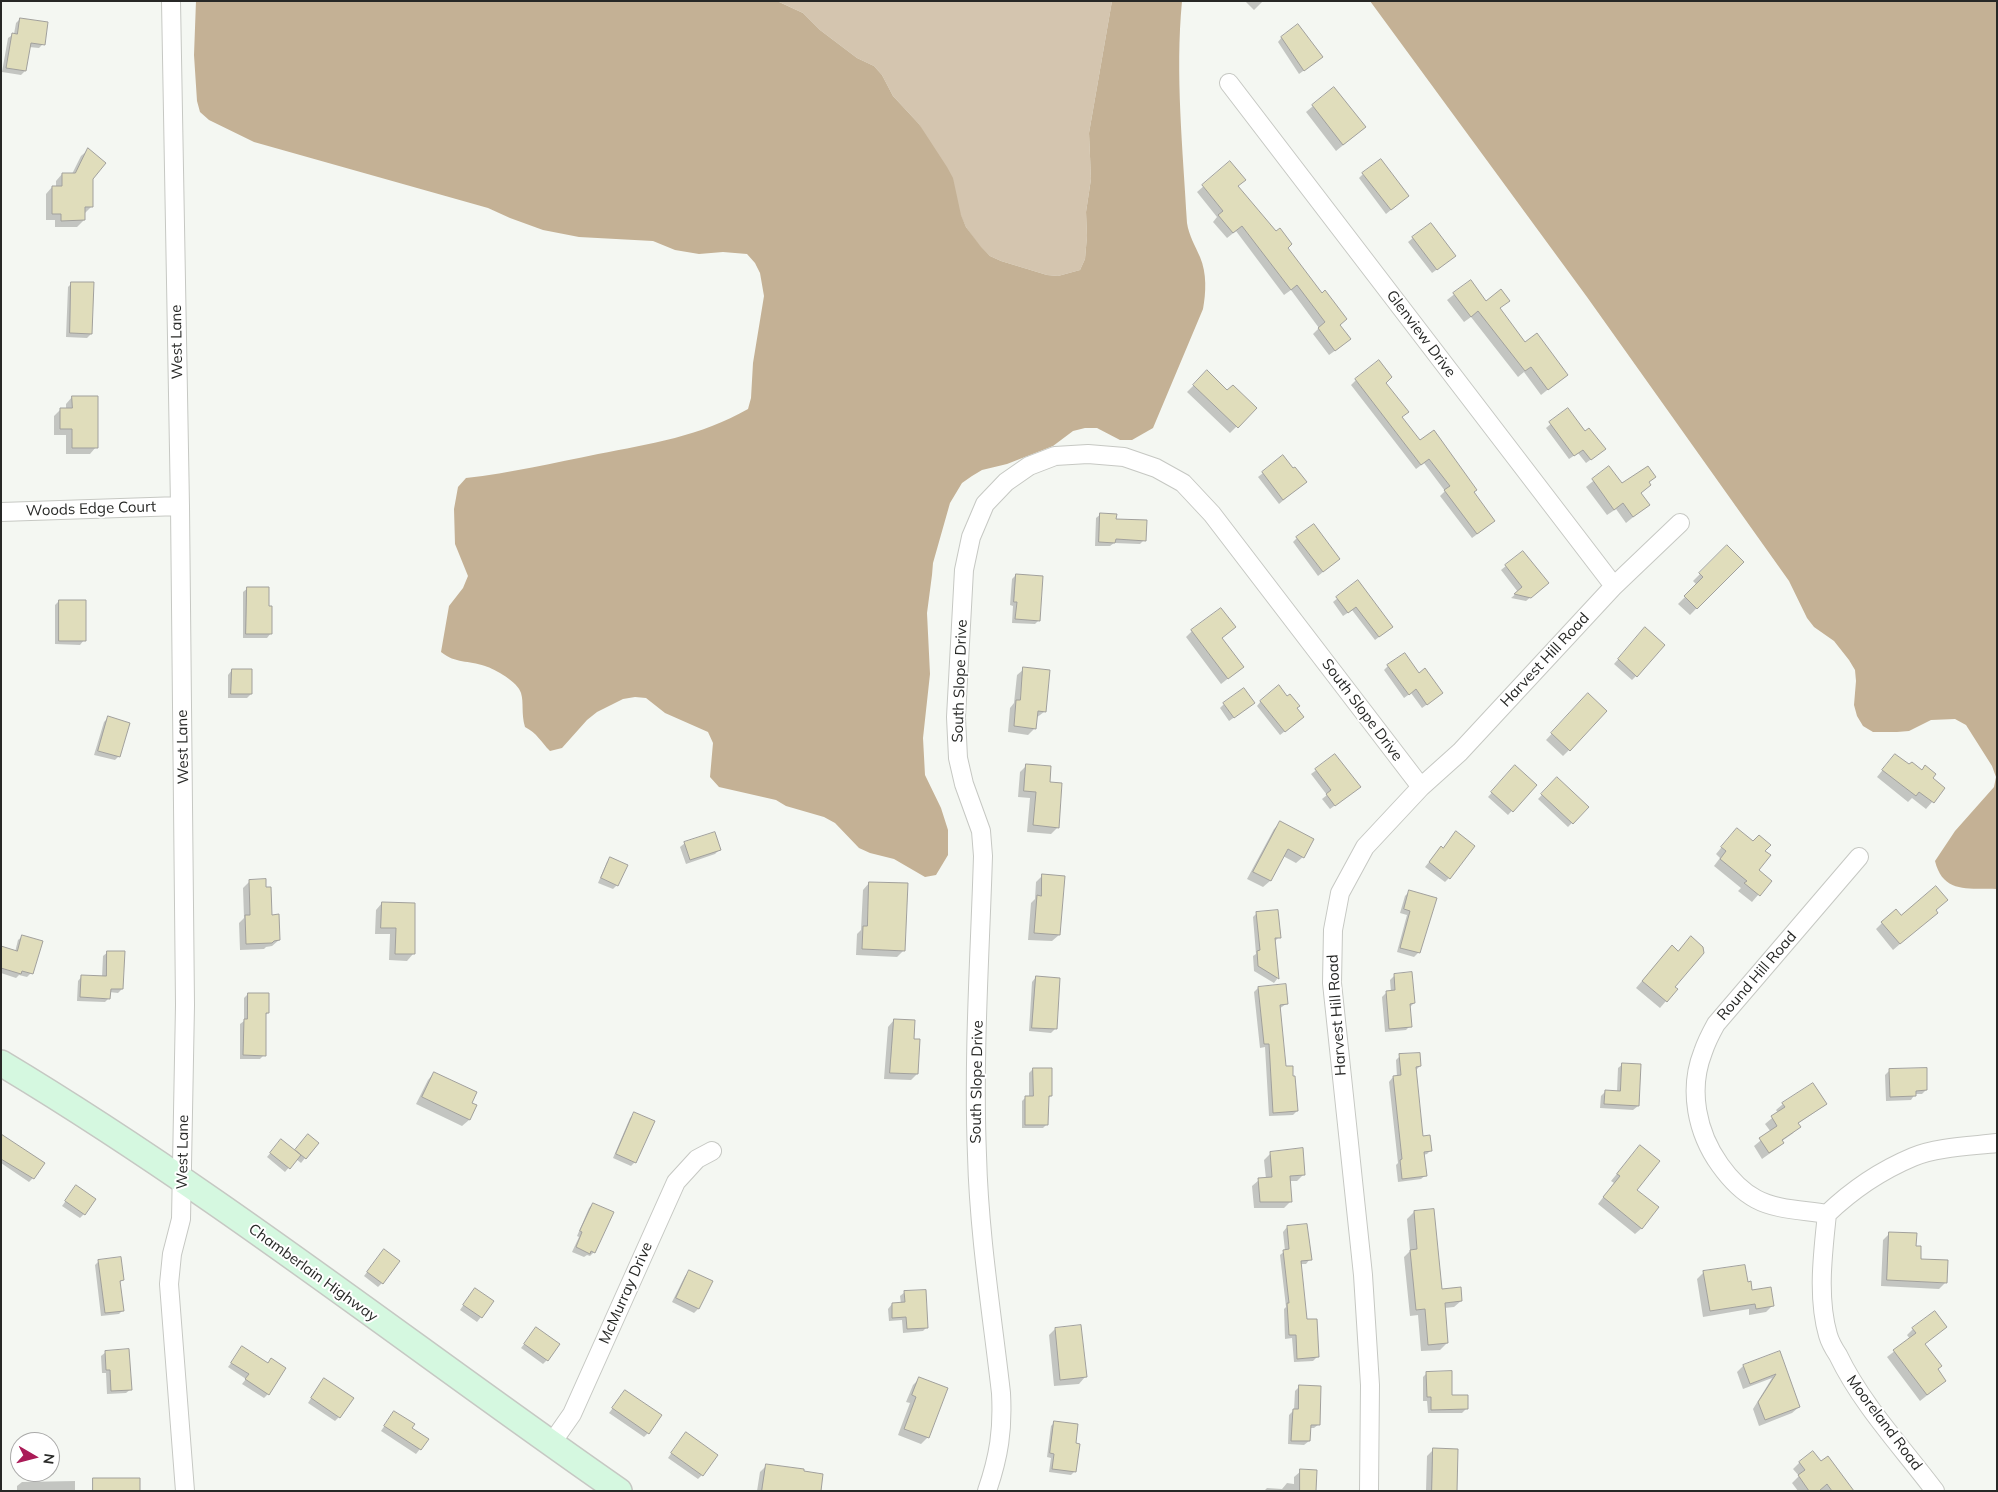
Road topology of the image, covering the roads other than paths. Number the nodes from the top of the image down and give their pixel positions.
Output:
1 (171, 1) edge
2 (1229, 83) dead end
3 (180, 506) junction
4 (1, 512) edge
5 (1680, 524) dead end
6 (1614, 586) junction
7 (1420, 787) junction
8 (1859, 857) dead end
9 (1, 1063) edge
10 (1997, 1144) edge
11 (712, 1151) dead end
12 (182, 1180) junction
13 (1827, 1214) junction
14 (552, 1444) junction
15 (185, 1491) edge
16 (618, 1491) edge
17 (986, 1491) edge
18 (1369, 1491) edge
19 (1935, 1491) edge

1 - 3 street, West Lane
2 - 6 street, Glenview Drive
3 - 4 street, Woods Edge Court
3 - 12 street, West Lane
5 - 6 street, Harvest Hill Road
6 - 7 street, Harvest Hill Road
7 - 17 street, South Slope Drive
7 - 18 street, Harvest Hill Road
8 - 13 street, Round Hill Road
9 - 12 main road, Chamberlain Highway
10 - 13 street
11 - 14 street, McMurray Drive
12 - 14 main road, Chamberlain Highway
12 - 15 street, West Lane
13 - 19 street, Mooreland Road
14 - 16 main road, Chamberlain Highway

